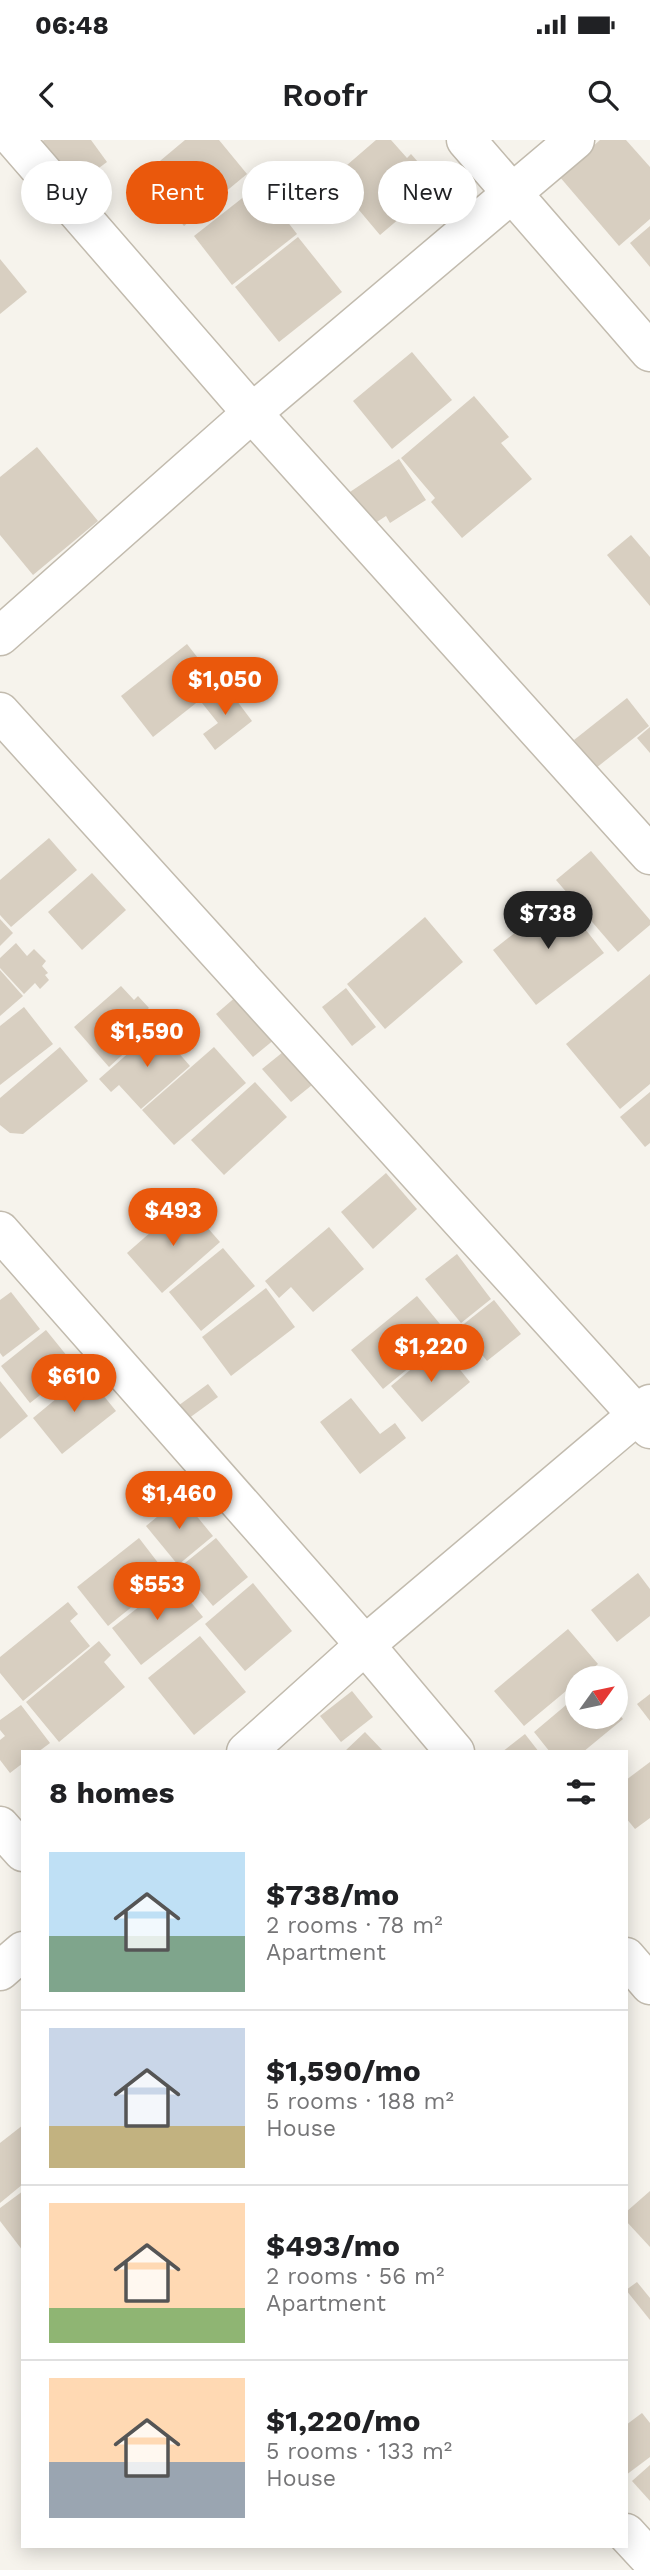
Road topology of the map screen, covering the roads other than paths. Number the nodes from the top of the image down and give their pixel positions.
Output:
1 (15, 140) edge
2 (466, 140) edge
3 (575, 140) edge
4 (513, 194) junction
5 (650, 352) edge
6 (252, 413) junction
7 (0, 636) edge
8 (0, 712) edge
9 (650, 855) edge
10 (0, 1231) edge
11 (646, 1416) edge
12 (365, 1645) junction
13 (248, 1750) edge
14 (453, 1750) edge
15 (0, 1826) edge
16 (21, 1850) edge
17 (21, 1953) edge
18 (628, 1959) edge
19 (0, 1971) edge
20 (650, 1985) edge
21 (628, 2535) edge
22 (650, 2559) edge

1 - 6 street
2 - 4 street
3 - 4 street
4 - 5 street
4 - 6 street
6 - 7 street
6 - 9 street
8 - 11 street
10 - 12 street
11 - 12 street
12 - 13 street
12 - 14 street
15 - 16 street
17 - 19 street
18 - 20 street
21 - 22 street

